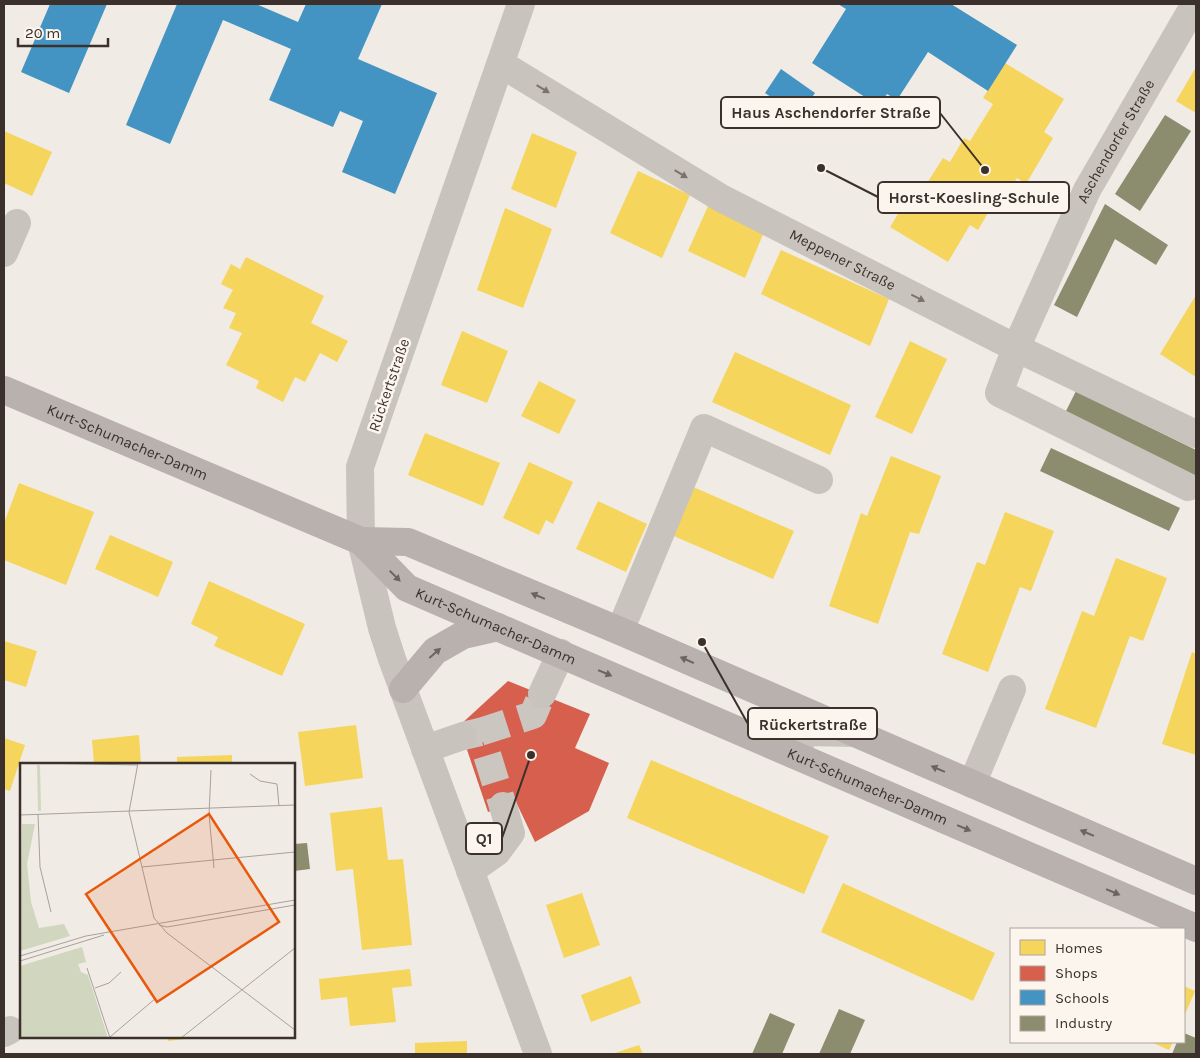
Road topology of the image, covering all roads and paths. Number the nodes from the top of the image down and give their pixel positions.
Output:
1 (521, 4) edge
2 (1195, 4) edge
3 (501, 64) junction
4 (17, 223) dead end
5 (4, 253) edge
6 (1016, 348) junction
7 (4, 390) edge
8 (1196, 434) edge
9 (820, 480) dead end
10 (1188, 487) dead end
11 (361, 542) junction
12 (498, 627) junction
13 (620, 631) junction
14 (561, 653) junction
15 (403, 689) junction
16 (1012, 689) dead end
17 (542, 694) tunnel mouth
18 (856, 733) junction
19 (463, 736) tunnel mouth
20 (425, 748) junction
21 (792, 754) junction
22 (972, 784) junction
23 (504, 806) tunnel mouth
24 (470, 870) junction
25 (1196, 881) edge
26 (1196, 928) edge
27 (538, 1054) edge

1 - 3 street, Rückertstraße
2 - 6 street, Aschendorfer Straße
3 -> 6 street, Meppener Straße
3 - 11 street, Rückertstraße
4 - 5 street
6 - 8 street, Meppener Straße
6 - 10 street, Aschendorfer Straße
7 - 11 main road, Kurt-Schumacher-Damm
9 - 13 street
11 -> 12 main road, Kurt-Schumacher-Damm
13 -> 11 main road, Kurt-Schumacher-Damm
11 - 15 street, Rückertstraße
12 - 14 main road, Kurt-Schumacher-Damm
15 -> 12 main road
18 -> 13 main road, Kurt-Schumacher-Damm
14 - 17 street
14 -> 21 main road, Kurt-Schumacher-Damm
15 - 20 street, Rückertstraße
16 - 22 street
18 - 21 street
22 -> 18 main road, Kurt-Schumacher-Damm
19 - 20 street
20 - 24 street, Rückertstraße
21 -> 26 main road, Kurt-Schumacher-Damm
25 -> 22 main road, Kurt-Schumacher-Damm
23 - 24 street
24 - 27 street, Rückertstraße

